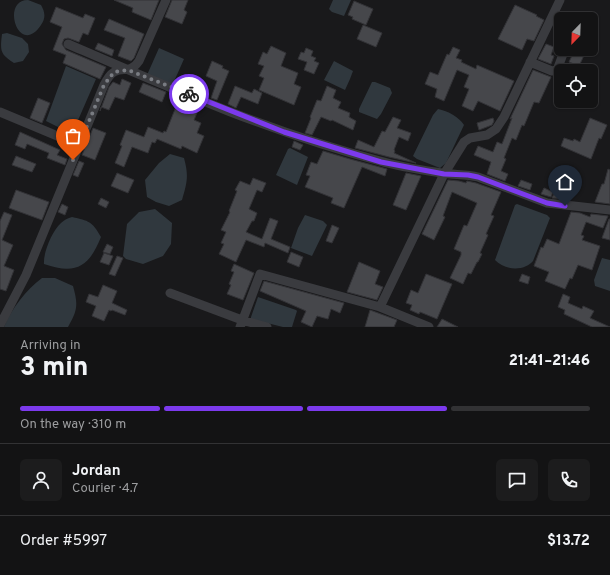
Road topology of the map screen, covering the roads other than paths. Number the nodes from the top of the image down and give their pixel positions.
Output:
1 (166, 0) edge
2 (560, 0) edge
3 (68, 44) dead end
4 (562, 56) edge
5 (530, 62) junction
6 (128, 70) junction
7 (0, 112) edge
8 (79, 145) junction
9 (444, 174) junction
10 (610, 210) edge
11 (170, 293) dead end
12 (380, 307) junction
13 (241, 323) edge
14 (0, 325) edge
15 (267, 327) edge
16 (429, 327) edge

1 - 6 street
2 - 5 street
3 - 6 street
4 - 5 street
5 - 9 street
6 - 8 street
6 - 9 street
7 - 8 street
8 - 14 street
9 - 10 street
9 - 12 street
11 - 13 street
12 - 13 street
12 - 16 street
13 - 15 street

